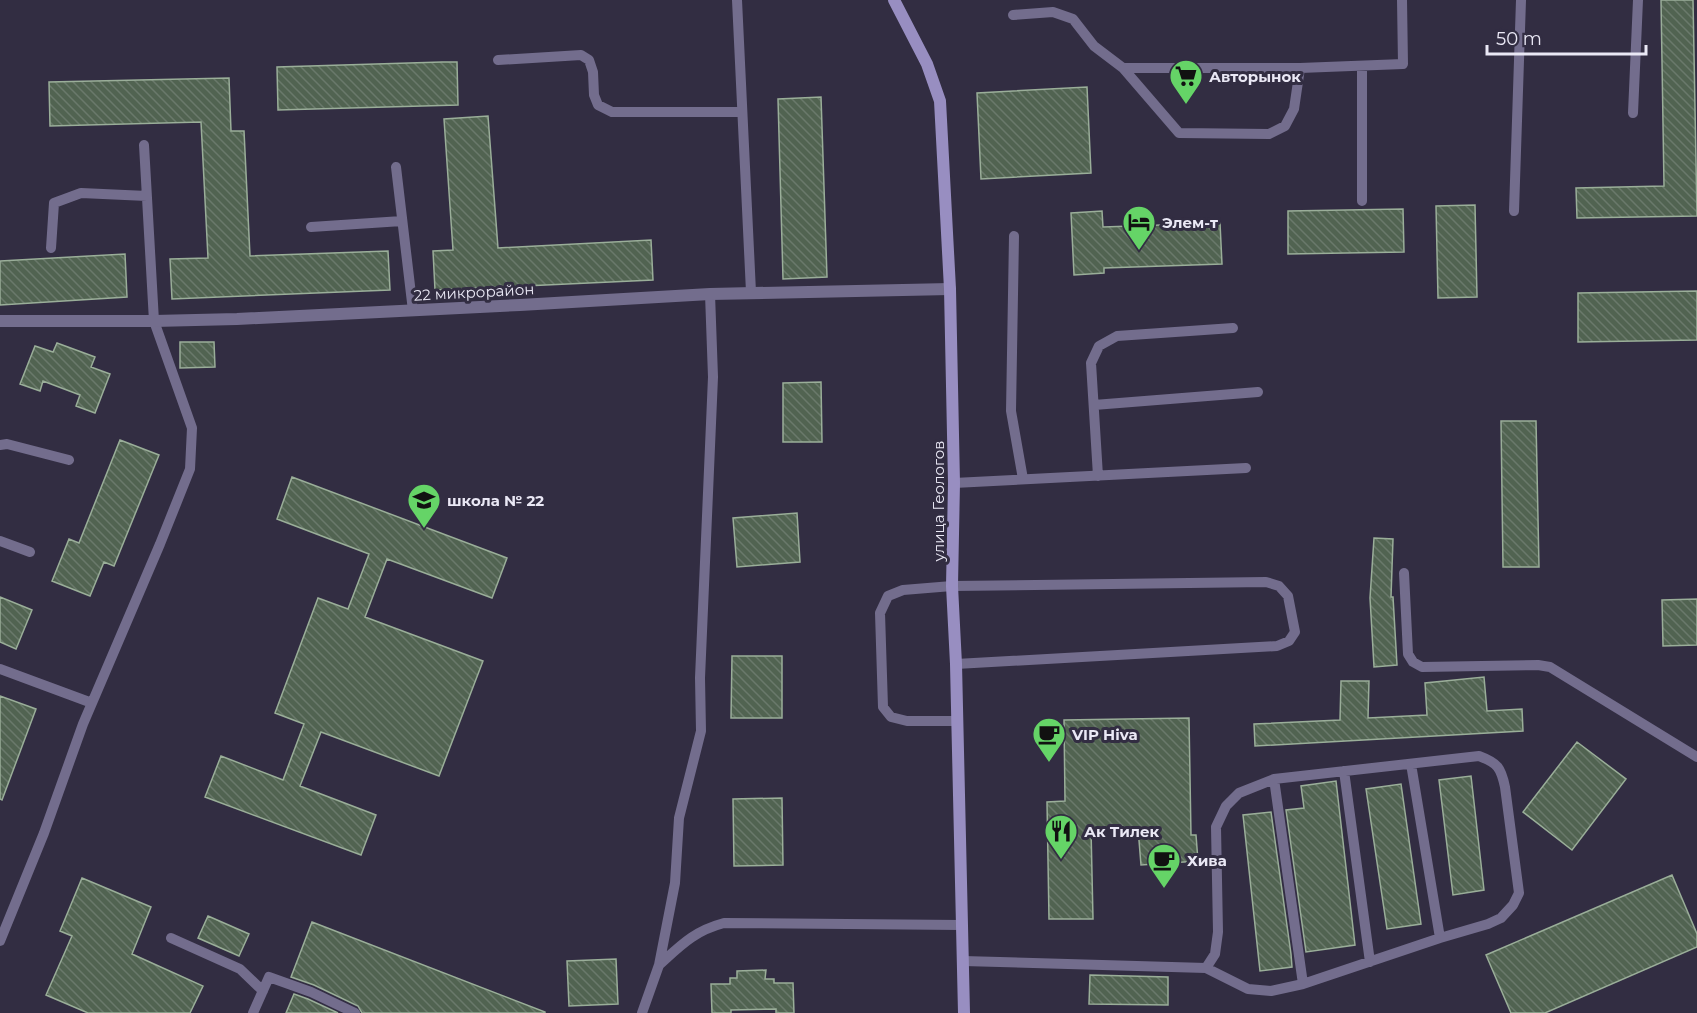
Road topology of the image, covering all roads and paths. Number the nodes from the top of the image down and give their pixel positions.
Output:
1 (737, 0) edge
2 (894, 0) edge
3 (1402, 0) edge
4 (1521, 0) edge
5 (1638, 0) edge
6 (1013, 15) dead end
7 (498, 60) dead end
8 (1362, 66) junction
9 (1123, 68) junction
10 (1300, 68) junction
11 (741, 112) junction
12 (1633, 112) dead end
13 (144, 146) dead end
14 (396, 167) dead end
15 (147, 196) junction
16 (1362, 201) dead end
17 (1515, 211) dead end
18 (402, 220) junction
19 (311, 227) dead end
20 (1014, 236) dead end
21 (51, 248) dead end
22 (950, 290) junction
23 (751, 292) junction
24 (710, 294) junction
25 (413, 311) junction
26 (0, 321) edge
27 (154, 321) junction
28 (1233, 328) dead end
29 (1258, 392) dead end
30 (1094, 405) junction
31 (0, 445) edge
32 (69, 460) dead end
33 (1246, 468) dead end
34 (1098, 476) junction
35 (1023, 479) junction
36 (954, 483) junction
37 (0, 541) edge
38 (30, 552) dead end
39 (1404, 573) dead end
40 (952, 586) junction
41 (956, 664) junction
42 (0, 669) edge
43 (92, 703) junction
44 (957, 720) junction
45 (1697, 757) edge
46 (1411, 764) junction
47 (1344, 771) junction
48 (1274, 779) junction
49 (961, 926) junction
50 (171, 938) dead end
51 (1440, 938) junction
52 (0, 941) edge
53 (963, 961) junction
54 (1370, 962) junction
55 (659, 965) junction
56 (1206, 968) junction
57 (1302, 984) junction
58 (263, 991) junction
59 (253, 1013) edge
60 (355, 1013) edge
61 (642, 1013) edge
62 (964, 1013) edge

1 - 11 lane
2 - 22 street, улица Геологов
3 - 8 lane
4 - 17 lane
5 - 12 lane
6 - 9 lane
7 - 11 lane
8 - 10 lane
8 - 16 lane
9 - 10 lane
9 - 10 lane
11 - 23 lane
13 - 15 lane
14 - 18 lane
15 - 21 lane
15 - 27 lane
18 - 19 lane
18 - 25 lane
20 - 35 lane
22 - 23 street, 22 микрорайон
22 - 36 street, улица Геологов
23 - 24 street, 22 микрорайон
24 - 25 street, 22 микрорайон
24 - 55 lane
25 - 27 street, 22 микрорайон
26 - 27 street, 22 микрорайон
27 - 43 lane
28 - 30 lane
29 - 30 lane
30 - 34 lane
31 - 32 lane
33 - 34 lane
34 - 35 lane
35 - 36 lane
36 - 40 street, улица Геологов
37 - 38 lane
39 - 45 lane
40 - 41 street, улица Геологов
40 - 41 lane
40 - 44 lane
41 - 44 street, улица Геологов
42 - 43 lane
43 - 52 lane
44 - 49 street, улица Геологов
46 - 47 lane
46 - 51 lane
46 - 51 lane
47 - 48 lane
47 - 54 lane
48 - 56 lane
48 - 57 lane
49 - 53 street, улица Геологов
49 - 55 lane
50 - 58 lane
51 - 54 lane
53 - 56 lane
53 - 62 street, улица Геологов
54 - 57 lane
55 - 61 lane
56 - 57 lane
58 - 59 lane
58 - 60 lane

